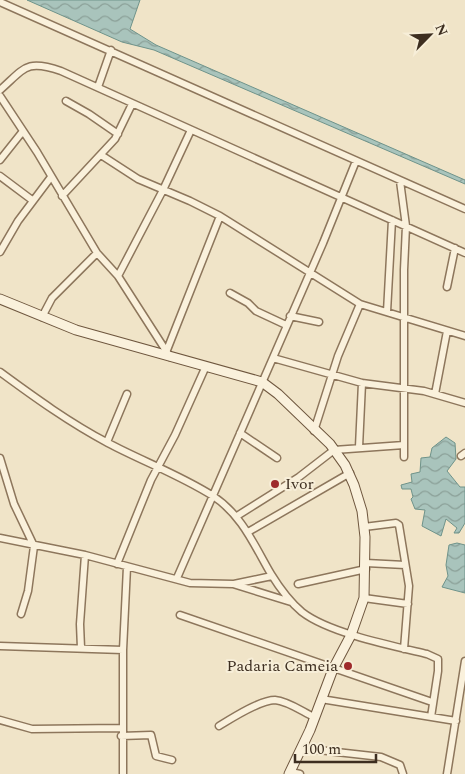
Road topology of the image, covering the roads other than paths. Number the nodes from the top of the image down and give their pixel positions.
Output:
1 (0, 2) edge
2 (111, 50) junction
3 (98, 87) junction
4 (0, 90) edge
5 (0, 96) edge
6 (66, 101) dead end
7 (132, 104) junction
8 (191, 130) junction
9 (23, 131) junction
10 (118, 134) junction
11 (101, 155) junction
12 (0, 160) edge
13 (356, 161) junction
14 (0, 176) edge
15 (52, 178) junction
16 (400, 181) junction
17 (163, 190) junction
18 (62, 196) junction
19 (340, 197) junction
20 (32, 200) junction
21 (465, 209) edge
22 (220, 216) junction
23 (392, 220) junction
24 (406, 226) junction
25 (455, 248) junction
26 (0, 252) edge
27 (465, 252) edge
28 (96, 253) junction
29 (309, 273) junction
30 (118, 276) junction
31 (447, 287) dead end
32 (230, 293) dead end
33 (0, 299) edge
34 (360, 304) junction
35 (387, 312) junction
36 (290, 316) junction
37 (42, 317) junction
38 (404, 318) junction
39 (319, 322) dead end
40 (286, 325) junction
41 (447, 331) junction
42 (465, 336) edge
43 (168, 354) junction
44 (273, 358) junction
45 (206, 366) junction
46 (0, 372) edge
47 (332, 375) junction
48 (262, 382) junction
49 (362, 383) junction
50 (404, 390) junction
51 (127, 394) dead end
52 (436, 394) junction
53 (465, 403) edge
54 (314, 431) junction
55 (240, 433) junction
56 (107, 442) junction
57 (404, 445) junction
58 (359, 447) junction
59 (334, 450) junction
60 (404, 457) dead end
61 (277, 458) dead end
62 (0, 460) edge
63 (158, 467) junction
64 (350, 473) junction
65 (8, 487) junction
66 (0, 488) edge
67 (214, 496) junction
68 (236, 516) junction
69 (364, 527) junction
70 (248, 532) junction
71 (0, 538) edge
72 (34, 546) junction
73 (85, 555) junction
74 (117, 564) junction
75 (366, 566) junction
76 (405, 566) junction
77 (127, 567) junction
78 (272, 576) junction
79 (177, 578) junction
80 (233, 584) junction
81 (298, 584) dead end
82 (364, 598) junction
83 (291, 602) junction
84 (408, 604) junction
85 (22, 614) dead end
86 (180, 615) dead end
87 (351, 635) junction
88 (0, 646) edge
89 (81, 648) junction
90 (404, 649) junction
91 (122, 650) junction
92 (465, 661) edge
93 (465, 668) edge
94 (333, 669) junction
95 (321, 699) junction
96 (462, 700) edge
97 (432, 702) junction
98 (431, 717) junction
99 (314, 718) junction
100 (0, 720) edge
101 (456, 721) junction
102 (219, 726) dead end
103 (121, 728) junction
104 (121, 736) junction
105 (301, 748) junction
106 (172, 760) dead end
107 (293, 773) edge
108 (123, 774) edge
109 (403, 774) edge
110 (447, 774) edge

1 - 2 street
2 - 3 street
2 - 13 street
3 - 4 street
3 - 7 street
5 - 9 street
6 - 10 street
7 - 8 street
7 - 10 street
8 - 17 street
8 - 19 street
9 - 12 street
9 - 15 street
10 - 11 street
11 - 17 street
11 - 18 street
13 - 16 street
13 - 19 street
14 - 20 street
15 - 18 street
15 - 20 street
16 - 21 street
16 - 24 street
17 - 22 street
17 - 30 street
18 - 28 street
19 - 23 street
19 - 29 street
20 - 26 street
22 - 29 street
22 - 43 street
23 - 24 street
23 - 35 street
24 - 25 street
24 - 38 street
25 - 27 street
25 - 31 street
28 - 30 street
28 - 37 street
29 - 34 street
29 - 36 street
30 - 43 street
32 - 40 street
33 - 37 street
34 - 35 street
34 - 47 street
35 - 38 street
36 - 39 street
36 - 40 street
37 - 43 street
38 - 41 street
38 - 50 street
40 - 44 street
41 - 42 street
41 - 52 street
43 - 45 street
44 - 47 street
44 - 48 street
45 - 48 street
45 - 63 street
46 - 56 street
47 - 49 street
47 - 54 street
48 - 54 street
48 - 55 street
49 - 50 street
49 - 58 street
50 - 52 street
50 - 57 street
51 - 56 street
52 - 53 street
54 - 59 street
55 - 61 street
55 - 67 street
56 - 63 street
57 - 58 street
57 - 60 street
58 - 59 street
59 - 64 street
59 - 68 street
62 - 65 street
63 - 67 street
63 - 74 street
64 - 69 street
64 - 70 street
65 - 66 street
65 - 72 street
67 - 68 street
67 - 79 street
68 - 70 street
69 - 75 street
69 - 76 street
70 - 78 street
71 - 72 street
72 - 73 street
72 - 85 street
73 - 74 street
73 - 89 street
74 - 77 street
75 - 76 street
75 - 81 street
75 - 82 street
76 - 84 street
77 - 79 street
77 - 91 street
78 - 80 street
78 - 83 street
79 - 80 street
80 - 83 street
82 - 84 street
82 - 87 street
83 - 87 street
84 - 90 street
86 - 94 street
87 - 90 street
87 - 94 street
88 - 89 street
89 - 91 street
90 - 97 street
91 - 103 street
92 - 93 street
93 - 96 street
94 - 95 street
94 - 97 street
95 - 98 street
95 - 99 street
96 - 101 street
97 - 98 street
98 - 101 street
99 - 102 street
99 - 105 street
100 - 103 street
101 - 110 street
103 - 104 street
104 - 106 street
104 - 108 street
105 - 107 street
105 - 109 street

